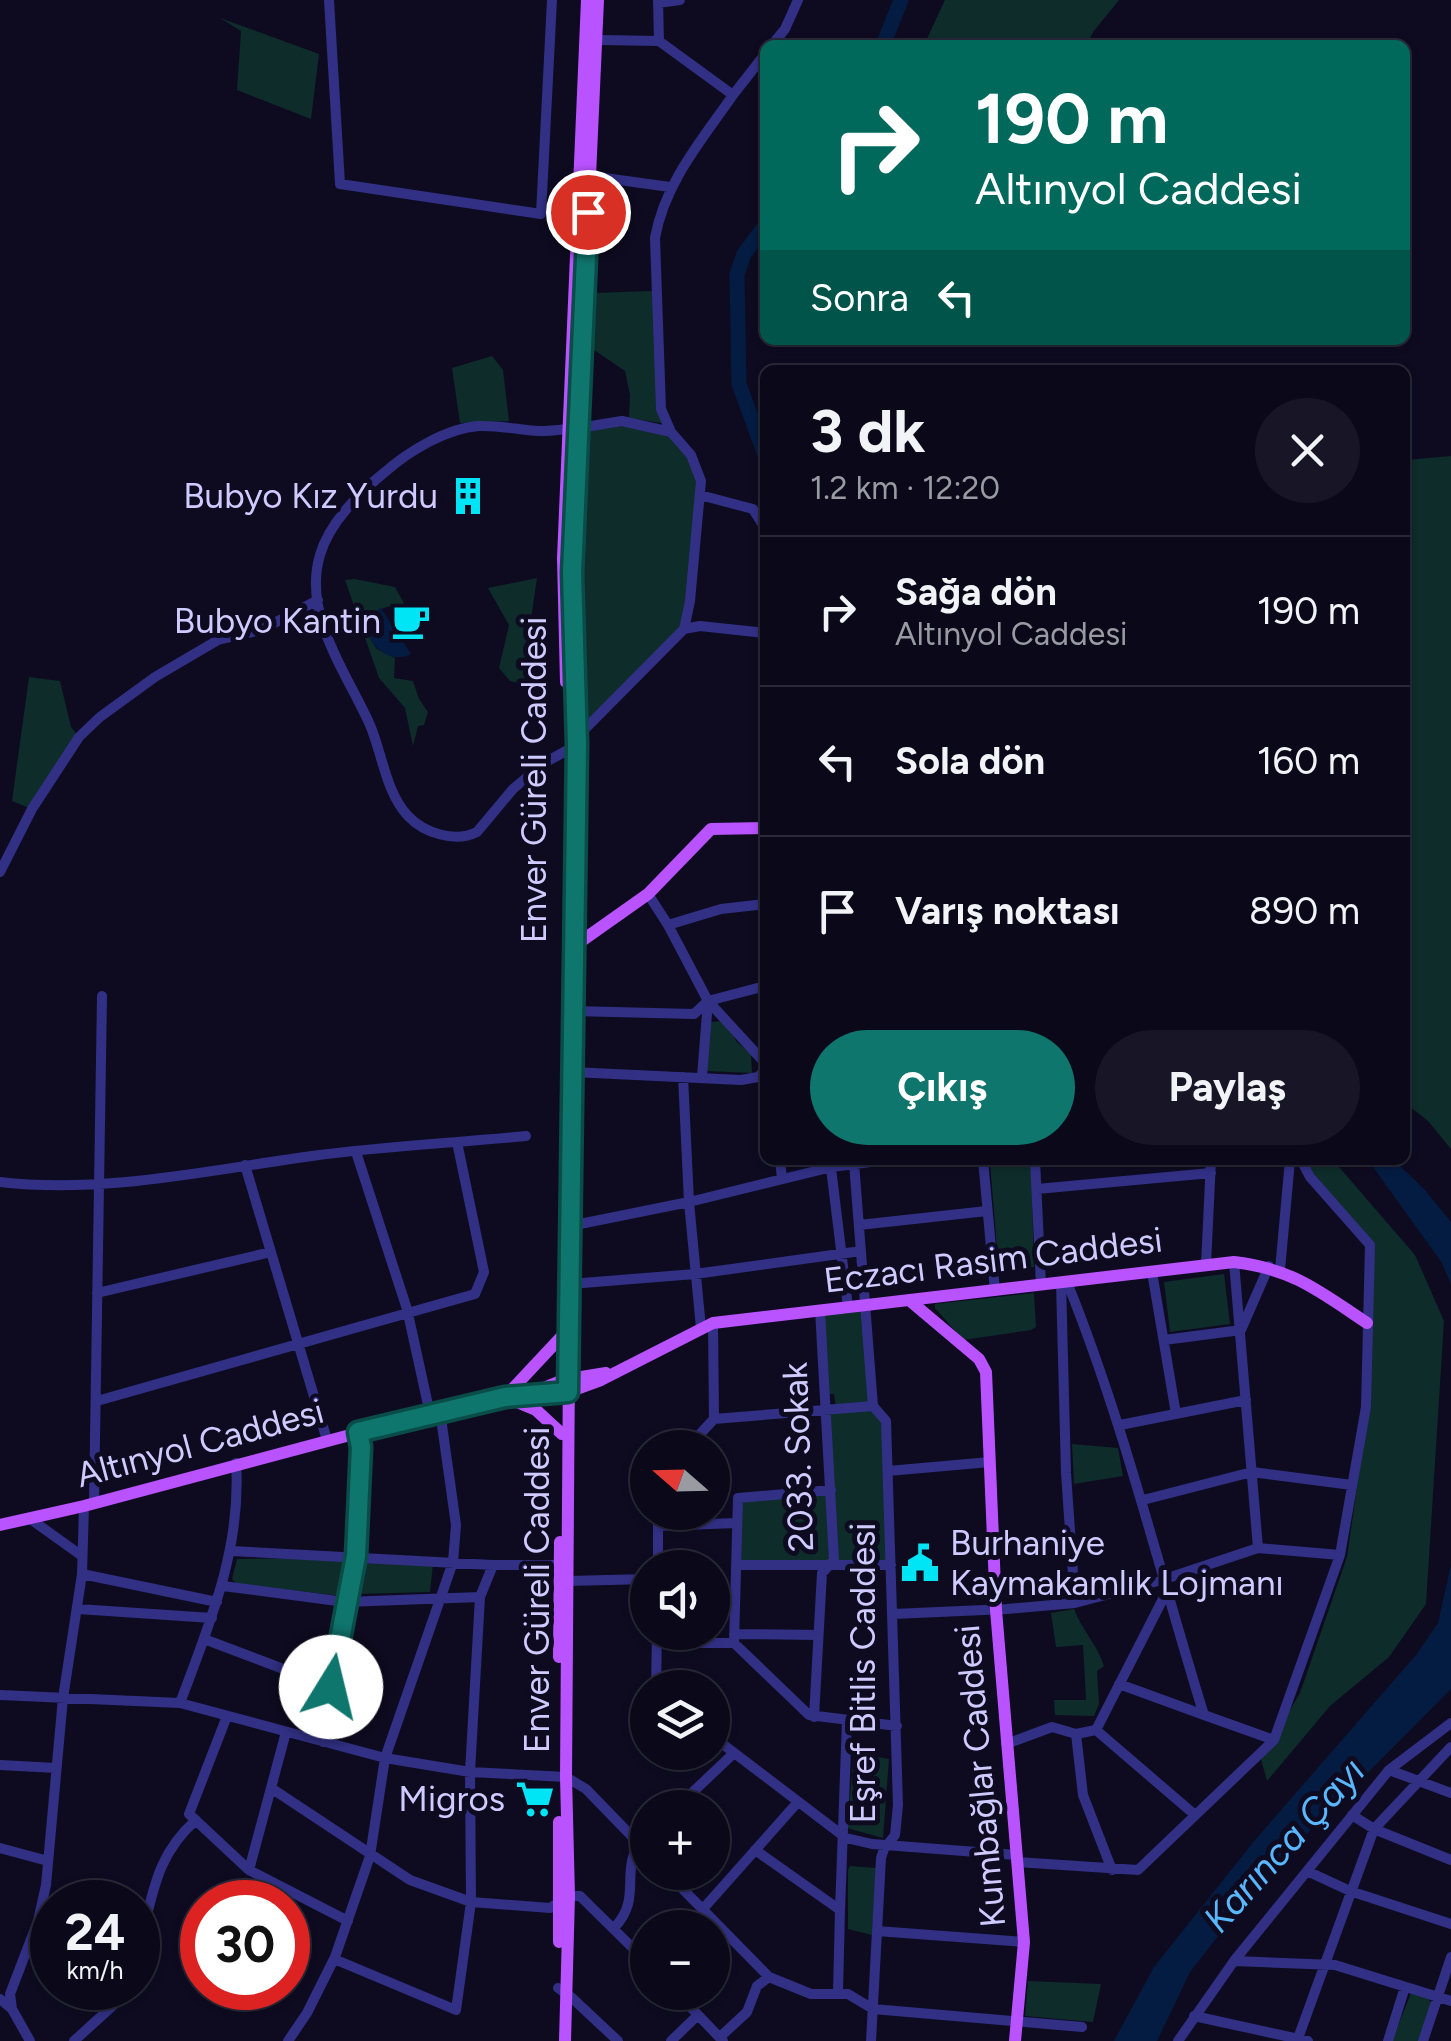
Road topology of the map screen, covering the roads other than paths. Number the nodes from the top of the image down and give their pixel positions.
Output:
1 (329, 0) edge
2 (552, 0) edge
3 (587, 0) edge
4 (598, 0) edge
5 (680, 0) edge
6 (798, 0) edge
7 (658, 2) edge
8 (601, 40) dead end
9 (776, 40) edge
10 (659, 41) junction
11 (760, 60) edge
12 (733, 95) junction
13 (590, 176) junction
14 (670, 187) junction
15 (573, 428) junction
16 (671, 432) junction
17 (700, 495) junction
18 (760, 520) edge
19 (318, 600) junction
20 (684, 629) junction
21 (760, 632) edge
22 (573, 748) junction
23 (760, 828) edge
24 (0, 872) edge
25 (648, 894) junction
26 (760, 905) edge
27 (668, 925) junction
28 (573, 947) junction
29 (760, 987) edge
30 (102, 996) dead end
31 (708, 1001) junction
32 (573, 1011) junction
33 (760, 1060) edge
34 (572, 1072) junction
35 (760, 1075) edge
36 (683, 1077) junction
37 (702, 1077) junction
38 (526, 1136) dead end
39 (457, 1142) junction
40 (356, 1152) junction
41 (781, 1165) edge
42 (828, 1165) edge
43 (831, 1165) edge
44 (854, 1165) edge
45 (983, 1165) edge
46 (1036, 1165) edge
47 (1212, 1165) edge
48 (1289, 1165) edge
49 (1304, 1165) edge
50 (245, 1166) junction
51 (1211, 1173) junction
52 (782, 1178) junction
53 (0, 1182) edge
54 (96, 1185) junction
55 (1037, 1189) junction
56 (689, 1202) junction
57 (987, 1211) junction
58 (859, 1224) junction
59 (570, 1226) junction
60 (861, 1251) junction
61 (272, 1252) junction
62 (842, 1253) junction
63 (1234, 1262) junction
64 (1206, 1265) junction
65 (1275, 1268) junction
66 (1152, 1272) junction
67 (695, 1274) junction
68 (1064, 1282) junction
69 (570, 1284) junction
70 (1041, 1285) junction
71 (995, 1291) junction
72 (96, 1293) junction
73 (909, 1300) junction
74 (866, 1304) junction
75 (848, 1307) junction
76 (820, 1310) junction
77 (408, 1314) junction
78 (1367, 1322) junction
79 (707, 1326) junction
80 (1241, 1330) junction
81 (1164, 1340) junction
82 (566, 1343) junction
83 (300, 1344) junction
84 (602, 1377) junction
85 (566, 1386) junction
86 (505, 1397) junction
87 (1246, 1400) junction
88 (97, 1401) junction
89 (874, 1406) junction
90 (568, 1410) junction
91 (826, 1410) junction
92 (435, 1412) junction
93 (1176, 1414) junction
94 (714, 1419) junction
95 (1120, 1425) junction
96 (704, 1430) edge
97 (358, 1432) junction
98 (562, 1434) junction
99 (327, 1440) junction
100 (990, 1462) junction
101 (236, 1463) junction
102 (888, 1471) junction
103 (1252, 1472) junction
104 (1352, 1484) junction
105 (831, 1490) junction
106 (1143, 1500) junction
107 (89, 1505) junction
108 (28, 1518) junction
109 (730, 1523) edge
110 (736, 1523) junction
111 (0, 1524) edge
112 (1258, 1548) junction
113 (231, 1551) junction
114 (1340, 1555) junction
115 (82, 1556) junction
116 (356, 1556) junction
117 (453, 1562) junction
118 (832, 1564) junction
119 (492, 1565) junction
120 (559, 1565) junction
121 (736, 1565) junction
122 (891, 1565) junction
123 (82, 1574) junction
124 (630, 1579) edge
125 (1162, 1580) junction
126 (568, 1581) junction
127 (222, 1586) junction
128 (1166, 1593) junction
129 (480, 1597) junction
130 (443, 1598) junction
131 (217, 1602) junction
132 (345, 1602) junction
133 (1075, 1603) junction
134 (78, 1609) junction
135 (996, 1610) junction
136 (893, 1614) junction
137 (212, 1618) junction
138 (818, 1635) junction
139 (204, 1639) junction
140 (730, 1639) edge
141 (734, 1639) junction
142 (1119, 1684) junction
143 (331, 1687) junction
144 (0, 1695) edge
145 (63, 1698) junction
146 (180, 1704) junction
147 (1204, 1715) junction
148 (227, 1716) junction
149 (814, 1717) junction
150 (847, 1721) junction
151 (1451, 1723) edge
152 (897, 1726) junction
153 (1096, 1730) junction
154 (286, 1732) junction
155 (1076, 1734) junction
156 (1274, 1740) junction
157 (323, 1742) junction
158 (1006, 1744) junction
159 (1451, 1747) edge
160 (730, 1750) edge
161 (734, 1753) junction
162 (385, 1758) junction
163 (0, 1765) edge
164 (56, 1768) junction
165 (1389, 1770) junction
166 (470, 1772) junction
167 (562, 1776) junction
168 (1418, 1781) junction
169 (271, 1788) junction
170 (695, 1790) edge
171 (1451, 1793) edge
172 (797, 1803) junction
173 (1194, 1815) junction
174 (1352, 1815) junction
175 (196, 1820) junction
176 (1374, 1829) junction
177 (630, 1835) edge
178 (842, 1836) junction
179 (886, 1845) junction
180 (0, 1848) edge
181 (756, 1850) junction
182 (370, 1856) junction
183 (1017, 1859) junction
184 (48, 1860) junction
185 (1451, 1860) edge
186 (249, 1870) junction
187 (1112, 1870) junction
188 (1307, 1871) junction
189 (155, 1880) edge
190 (630, 1890) edge
191 (683, 1890) edge
192 (1350, 1891) junction
193 (564, 1900) junction
194 (471, 1902) junction
195 (702, 1910) joint
196 (840, 1910) junction
197 (348, 1921) junction
198 (1451, 1924) edge
199 (614, 1928) junction
200 (877, 1931) junction
201 (730, 1937) edge
202 (1024, 1942) junction
203 (630, 1944) edge
204 (1451, 1956) edge
205 (334, 1959) junction
206 (1234, 1961) junction
207 (21, 1965) junction
208 (1326, 1966) junction
209 (770, 1976) junction
210 (0, 1980) edge
211 (1405, 1987) junction
212 (561, 1990) junction
213 (838, 1992) junction
214 (1438, 1997) junction
215 (0, 1999) edge
216 (1451, 2001) edge
217 (12, 2009) junction
218 (873, 2009) junction
219 (108, 2010) edge
220 (693, 2010) edge
221 (698, 2015) junction
222 (1194, 2016) junction
223 (1016, 2023) junction
224 (1082, 2027) dead end
225 (1244, 2027) junction
226 (722, 2039) edge
227 (1301, 2040) edge
228 (30, 2041) edge
229 (74, 2041) edge
230 (288, 2041) edge
231 (561, 2041) edge
232 (618, 2041) edge
233 (671, 2041) edge
234 (871, 2041) edge
235 (1014, 2041) edge
236 (1178, 2041) edge
237 (1237, 2041) edge
238 (1388, 2041) edge
239 (1423, 2041) edge

1 - 2 street
3 - 15 main road, Enver Güreli Caddesi
4 - 13 main road, Enver Güreli Caddesi
5 - 7 street
6 - 9 street
7 - 10 street
8 - 10 street
10 - 12 street
11 - 12 street
12 - 14 street
13 - 14 street
13 - 15 main road, Enver Güreli Caddesi
14 - 16 street
15 - 16 street
15 - 19 street
15 - 22 main road, Enver Güreli Caddesi
16 - 17 street
17 - 18 street
17 - 20 street
19 - 22 street
19 - 24 street
20 - 21 street
20 - 22 street
22 - 28 main road, Enver Güreli Caddesi
22 - 82 main road, Enver Güreli Caddesi
23 - 25 main road
25 - 27 street
25 - 28 main road
26 - 27 street
27 - 31 street
28 - 32 main road, Enver Güreli Caddesi
29 - 31 street
30 - 54 street
31 - 32 street
31 - 33 street
31 - 37 street
32 - 34 main road, Enver Güreli Caddesi
34 - 36 street
34 - 59 main road, Enver Güreli Caddesi
35 - 37 street
36 - 37 street
36 - 56 street
38 - 39 street
39 - 40 street
39 - 77 street
40 - 50 street
40 - 77 street
41 - 52 street
42 - 52 street
43 - 62 street
44 - 58 street, Eşref Bitlis Caddesi
45 - 57 street
46 - 55 street
47 - 51 street
48 - 65 street
49 - 78 street
50 - 54 street
50 - 61 street
51 - 55 street
51 - 64 street
52 - 56 street
53 - 54 street
54 - 72 street
55 - 70 street
56 - 59 street
56 - 67 street
57 - 58 street
57 - 71 street
58 - 60 street, Eşref Bitlis Caddesi
59 - 69 main road, Enver Güreli Caddesi
60 - 62 street
60 - 74 street, Eşref Bitlis Caddesi
61 - 72 street
61 - 83 street
62 - 67 street
62 - 75 street
63 - 64 main road, Eczacı Rasim Caddesi
63 - 65 main road, Eczacı Rasim Caddesi
63 - 80 street
64 - 66 main road, Eczacı Rasim Caddesi
65 - 78 main road, Eczacı Rasim Caddesi
65 - 80 street
66 - 68 main road, Eczacı Rasim Caddesi
66 - 81 street
67 - 69 street
67 - 79 street
68 - 70 main road, Eczacı Rasim Caddesi
68 - 95 street
68 - 133 street
69 - 82 main road, Enver Güreli Caddesi
70 - 71 main road, Eczacı Rasim Caddesi
71 - 73 main road, Eczacı Rasim Caddesi
72 - 88 street
73 - 74 main road, Eczacı Rasim Caddesi
73 - 100 main road, Kumbağlar Caddesi
74 - 75 main road, Eczacı Rasim Caddesi
74 - 89 street, Eşref Bitlis Caddesi
75 - 76 main road, Eczacı Rasim Caddesi
76 - 79 main road, Eczacı Rasim Caddesi
76 - 91 street, 2033. Sokak
77 - 83 street
77 - 92 street
78 - 104 street
79 - 84 main road, Eczacı Rasim Caddesi
79 - 94 street
80 - 81 street
80 - 87 street
81 - 93 street
82 - 84 main road
82 - 85 main road, Enver Güreli Caddesi
82 - 86 main road
83 - 88 street
83 - 99 street
84 - 85 main road, Eczacı Rasim Caddesi
84 - 90 main road
85 - 86 main road, Altınyol Caddesi
85 - 90 main road, Enver Güreli Caddesi
85 - 98 main road, Enver Güreli Caddesi
86 - 92 main road, Altınyol Caddesi
86 - 98 main road
87 - 93 street
87 - 103 street
88 - 107 street
89 - 91 street
89 - 102 street, Eşref Bitlis Caddesi
90 - 126 main road, Enver Güreli Caddesi
91 - 94 street
91 - 105 street, 2033. Sokak
92 - 97 main road, Altınyol Caddesi
92 - 117 street
93 - 95 street
94 - 96 street
95 - 106 street
97 - 99 main road, Altınyol Caddesi
97 - 116 street
98 - 120 main road, Enver Güreli Caddesi
99 - 101 main road, Altınyol Caddesi
100 - 102 street
100 - 135 main road, Kumbağlar Caddesi
101 - 107 main road, Altınyol Caddesi
101 - 113 street
102 - 122 street, Eşref Bitlis Caddesi
103 - 104 street
103 - 106 street
103 - 112 street
104 - 114 street
105 - 110 street
105 - 118 street, 2033. Sokak
106 - 125 street
107 - 108 main road, Altınyol Caddesi
107 - 115 street
108 - 111 main road, Altınyol Caddesi
108 - 115 street
109 - 110 street
110 - 121 street
112 - 114 street
112 - 125 street
113 - 116 street
113 - 127 street
114 - 156 street
115 - 123 street
116 - 117 street
116 - 132 street
117 - 119 street
117 - 130 street
118 - 121 street
118 - 122 street
118 - 138 street, 2033. Sokak
119 - 120 street
119 - 129 street
120 - 167 main road, Enver Güreli Caddesi
121 - 141 street
122 - 136 street, Eşref Bitlis Caddesi
123 - 131 street
123 - 134 street
124 - 126 street
125 - 128 street
125 - 133 street
126 - 167 main road, Enver Güreli Caddesi
127 - 131 street
127 - 132 street
128 - 142 street
128 - 147 street
129 - 130 street
129 - 166 street
130 - 132 street
130 - 162 street
131 - 137 street
132 - 143 street
133 - 135 street
134 - 137 street
134 - 145 street
135 - 136 street
135 - 158 main road, Kumbağlar Caddesi
136 - 152 street, Eşref Bitlis Caddesi
137 - 139 street
138 - 141 street
138 - 149 street, 2033. Sokak
139 - 143 street
139 - 146 street
140 - 141 street
141 - 149 street
142 - 147 street
142 - 153 street
143 - 157 street
144 - 145 street
145 - 146 street
145 - 164 street
146 - 148 street
147 - 156 street
148 - 154 street
148 - 175 street
149 - 150 street
150 - 152 street
150 - 178 street
151 - 165 street
152 - 179 street, Eşref Bitlis Caddesi
153 - 155 street
153 - 173 street
154 - 157 street
154 - 169 street
155 - 158 street
155 - 187 street
156 - 173 street
157 - 162 street
158 - 183 main road, Kumbağlar Caddesi
159 - 168 street
160 - 161 street
161 - 170 street
161 - 172 street
162 - 166 street
162 - 182 street
163 - 164 street
164 - 184 street
165 - 168 street
165 - 174 street
166 - 167 street
166 - 194 street
167 - 177 street
167 - 193 main road, Enver Güreli Caddesi
168 - 171 street
168 - 176 street
169 - 182 street
169 - 186 street
172 - 178 street
172 - 181 street
173 - 187 street
174 - 176 street
174 - 188 street
175 - 186 street
175 - 189 street
176 - 185 street
176 - 192 street
178 - 179 street
178 - 196 street
179 - 183 street
179 - 200 street, Eşref Bitlis Caddesi
180 - 184 street
181 - 195 street
181 - 196 street
182 - 194 street
182 - 197 street
183 - 187 street
183 - 202 main road, Kumbağlar Caddesi
184 - 207 street
186 - 197 street
188 - 192 street
188 - 206 street
190 - 199 street
191 - 195 street
192 - 198 street
192 - 208 street
193 - 194 street
193 - 199 street
193 - 212 main road, Enver Güreli Caddesi
194 - 205 street
196 - 213 street
197 - 205 street
199 - 203 street
200 - 202 street
200 - 218 street, Eşref Bitlis Caddesi
201 - 209 street
202 - 223 main road, Kumbağlar Caddesi
204 - 214 street
205 - 230 street
206 - 208 street
206 - 222 street
207 - 210 street
207 - 217 street
208 - 211 street
208 - 227 street
209 - 213 street
209 - 226 street
211 - 214 street
211 - 238 street
212 - 231 main road, Enver Güreli Caddesi
212 - 232 street
213 - 218 street
214 - 216 street
214 - 239 street
215 - 217 street
217 - 228 street
218 - 223 street
218 - 234 street, Eşref Bitlis Caddesi
219 - 229 street
220 - 221 street
221 - 226 street
221 - 233 street
222 - 225 street
222 - 236 street
223 - 224 street
223 - 235 main road, Kumbağlar Caddesi
225 - 227 street
225 - 237 street

